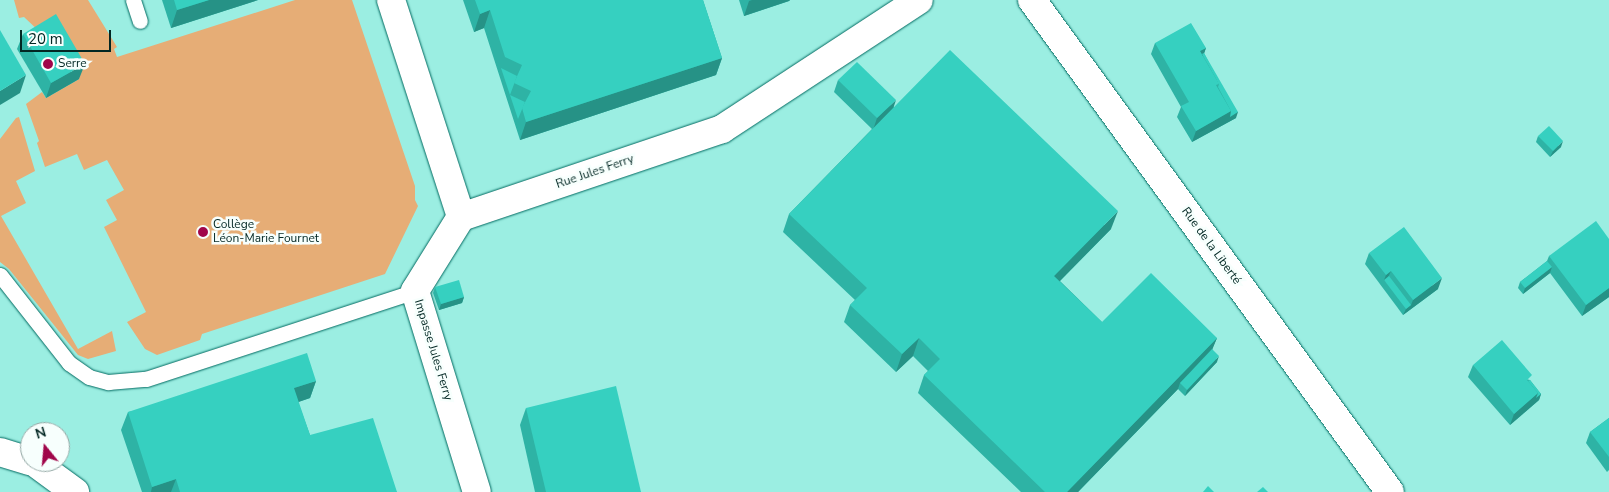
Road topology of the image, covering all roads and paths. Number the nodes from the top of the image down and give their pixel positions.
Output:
1 (133, 0) edge
2 (391, 0) edge
3 (919, 0) edge
4 (1032, 0) edge
5 (140, 21) dead end
6 (461, 217) junction
7 (0, 275) edge
8 (416, 291) junction
9 (0, 452) edge
10 (20, 458) edge
11 (48, 472) edge
12 (75, 492) edge
13 (477, 492) edge
14 (1390, 492) edge

1 - 5 lane
2 - 6 street
3 - 6 street, Rue Jules Ferry
4 - 14 street, Rue de la Liberté
6 - 8 street, Impasse Jules Ferry
7 - 8 lane
8 - 13 street, Impasse Jules Ferry
9 - 10 street
11 - 12 street

